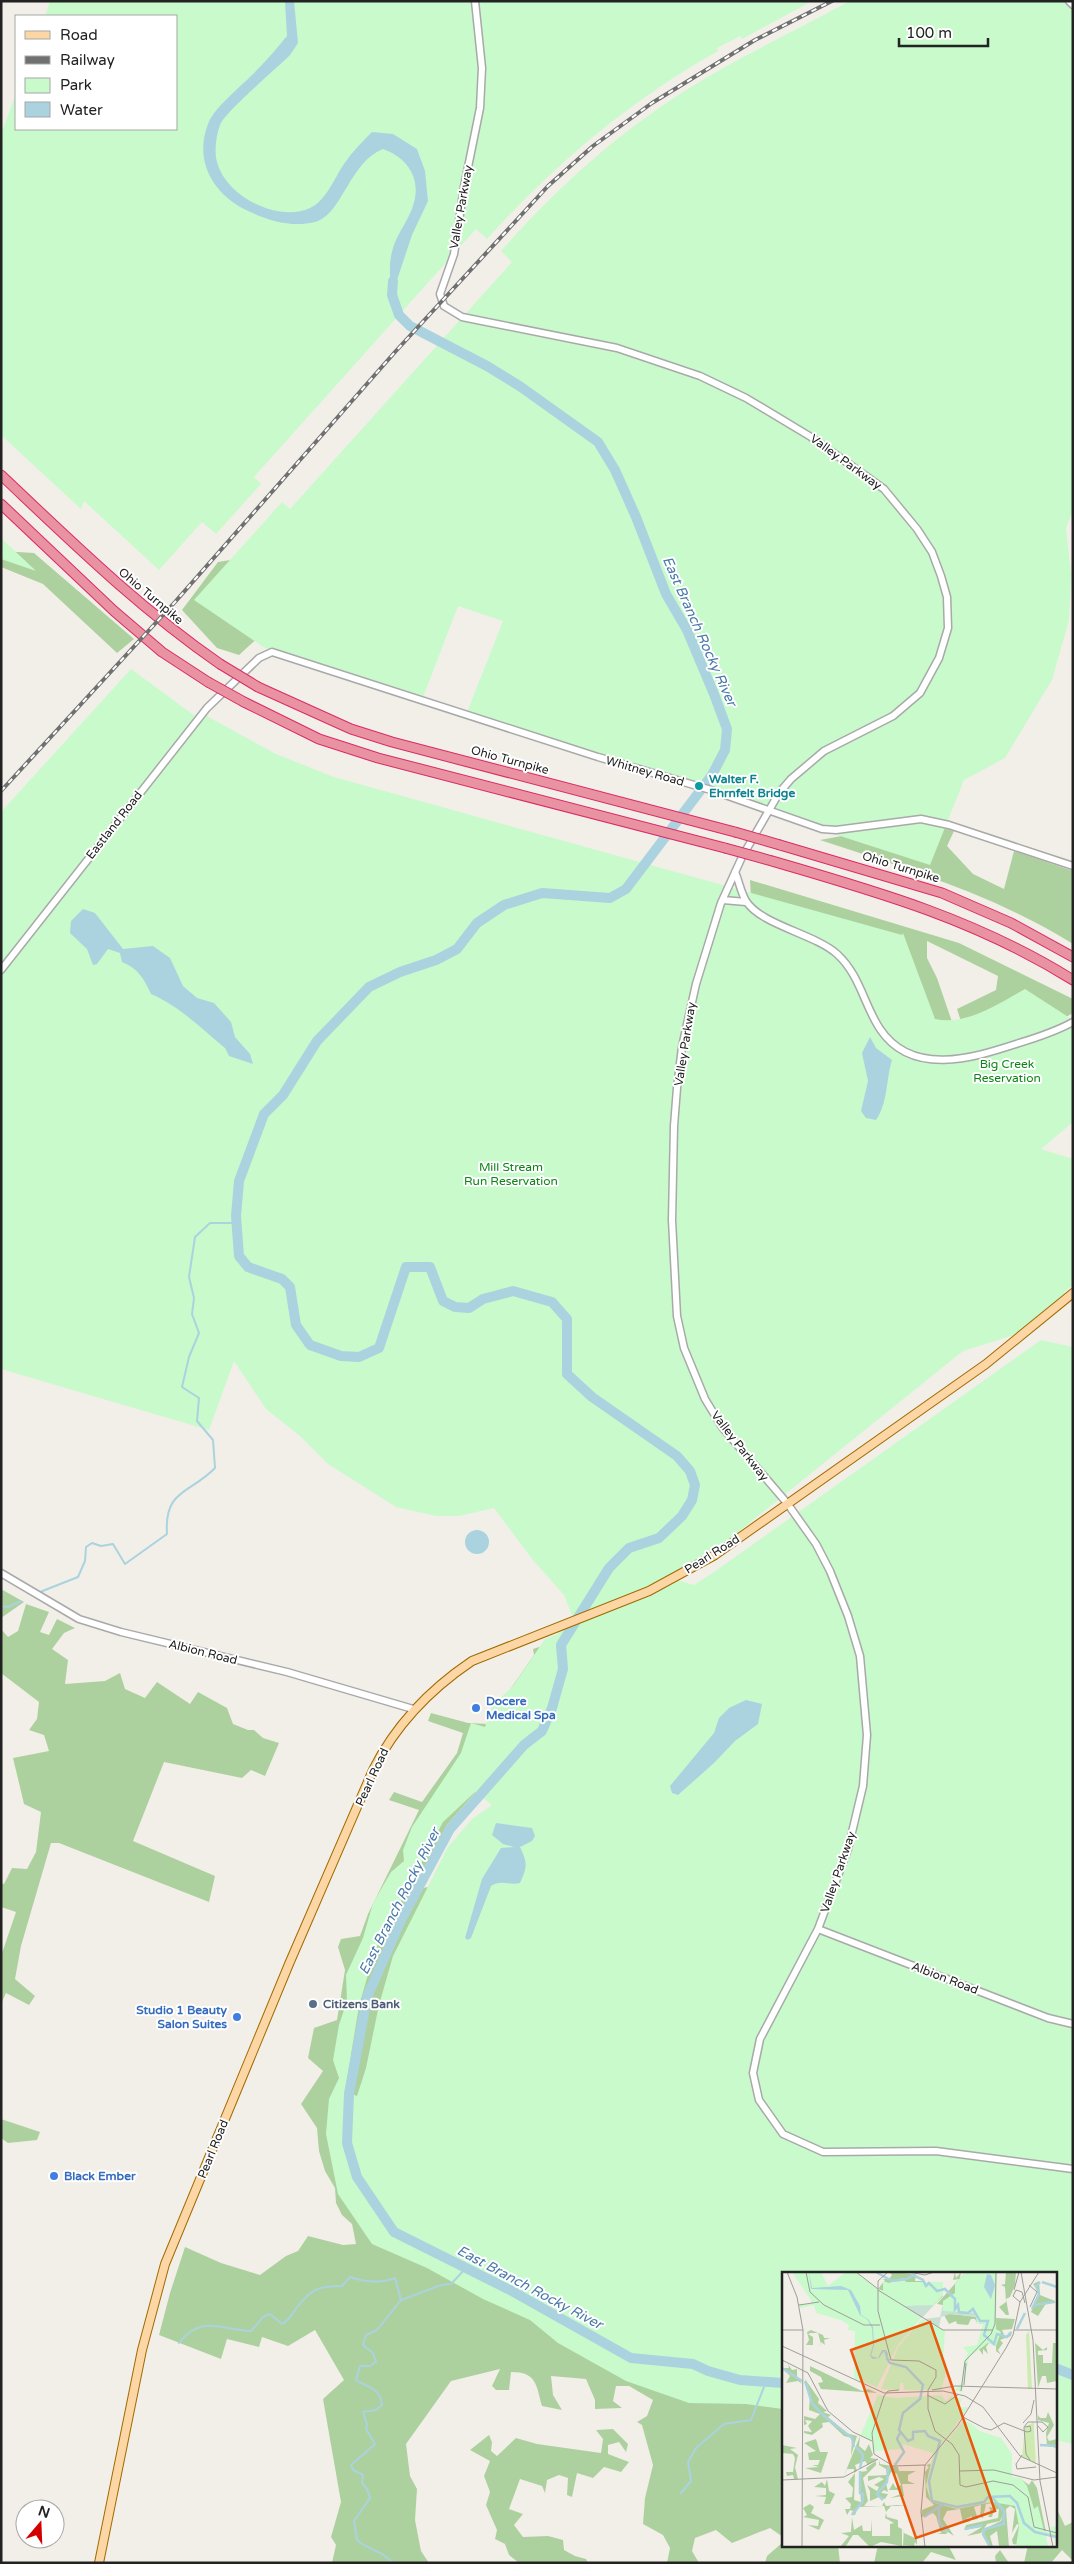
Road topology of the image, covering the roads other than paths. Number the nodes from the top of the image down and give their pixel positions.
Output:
1 (475, 1) edge
2 (1069, 1) edge
3 (1073, 5) edge
4 (1, 475) edge
5 (1, 504) edge
6 (230, 683) joint
7 (768, 811) junction
8 (1073, 866) edge
9 (735, 872) junction
10 (722, 900) junction
11 (746, 902) junction
12 (1073, 958) edge
13 (1, 970) edge
14 (1073, 980) edge
15 (1073, 1022) edge
16 (1073, 1293) edge
17 (787, 1503) junction
18 (1, 1573) edge
19 (413, 1709) junction
20 (818, 1929) junction
21 (1073, 2024) edge
22 (1073, 2169) edge
23 (99, 2563) edge

1 - 7 street, Valley Parkway
2 - 3 street
4 - 12 highway, Ohio Turnpike, bridge
5 - 14 highway, bridge
6 - 7 street, Whitney Road
6 - 13 street, Eastland Road
7 - 8 street, Whitney Road
7 - 9 street, Valley Parkway
9 - 10 street, Valley Parkway
9 - 11 street
10 - 11 street
10 - 17 street, Valley Parkway
11 - 15 street
16 - 17 main road, Pearl Road
17 - 19 main road, Pearl Road
17 - 20 street, Valley Parkway
18 - 19 street, Albion Road
19 - 23 main road, Pearl Road
20 - 21 street, Albion Road
20 - 22 street, Valley Parkway

